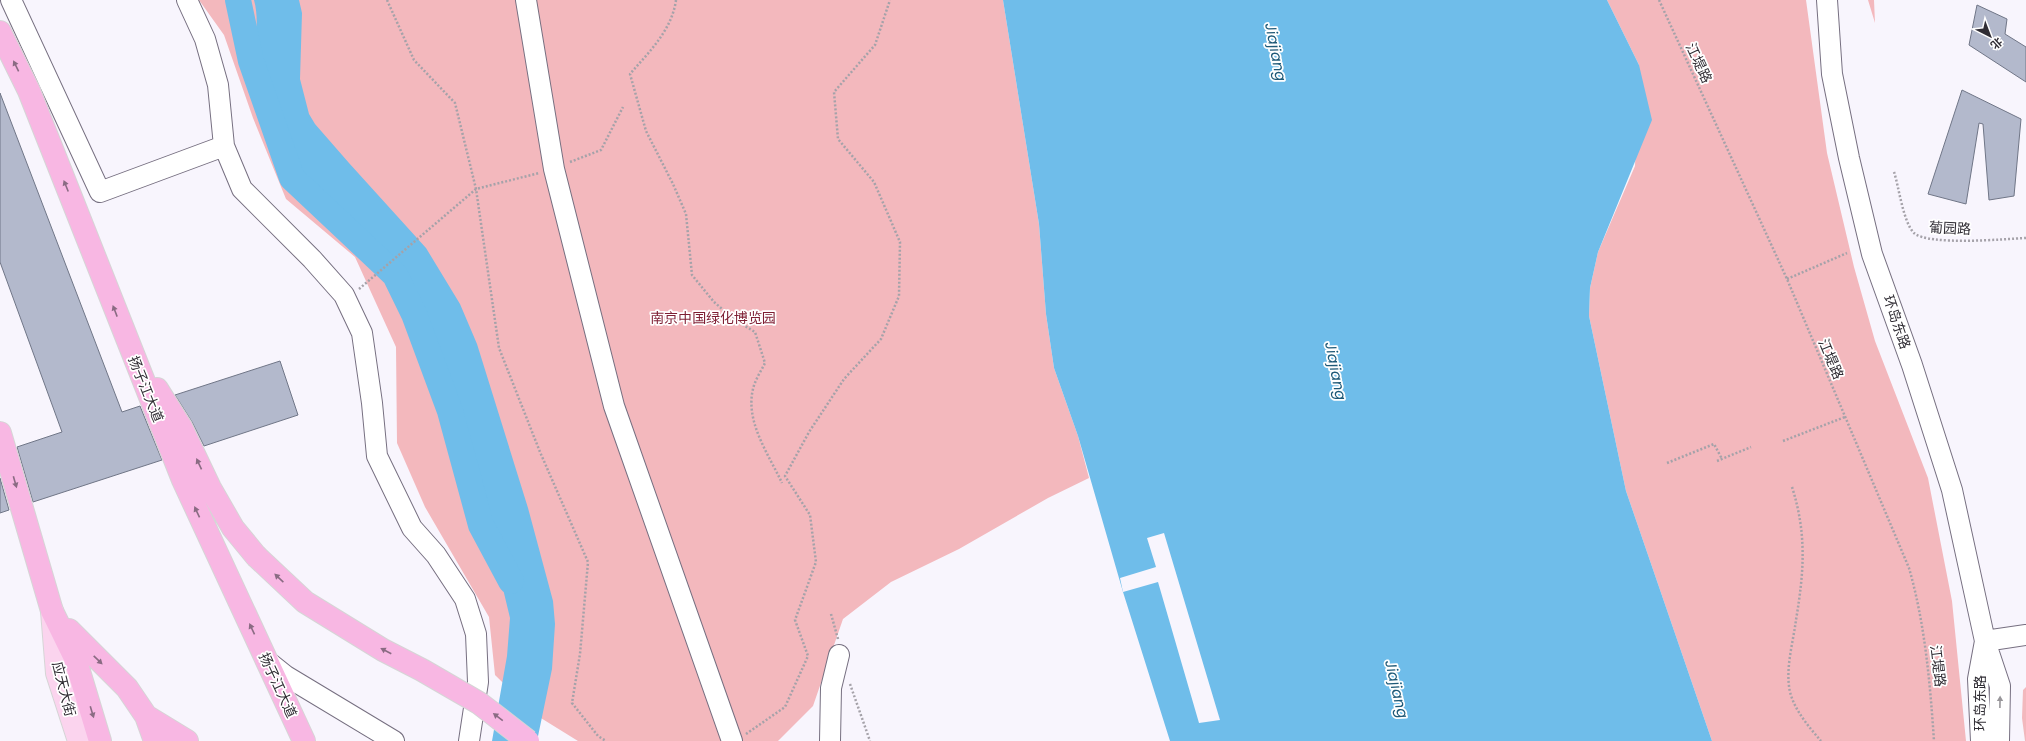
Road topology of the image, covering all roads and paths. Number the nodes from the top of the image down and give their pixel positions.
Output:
1 (11, 0) edge
2 (187, 0) edge
3 (387, 0) edge
4 (526, 0) edge
5 (676, 0) edge
6 (890, 0) edge
7 (1659, 0) edge
8 (1827, 0) edge
9 (0, 32) edge
10 (623, 107) dead end
11 (224, 146) junction
12 (554, 169) junction
13 (1894, 172) dead end
14 (476, 189) junction
15 (2026, 238) edge
16 (1846, 253) dead end
17 (1787, 279) junction
18 (363, 288) dead end
19 (129, 347) junction
20 (1845, 417) junction
21 (2, 439) edge
22 (1783, 440) dead end
23 (1751, 447) dead end
24 (1722, 459) junction
25 (1717, 461) dead end
26 (1667, 462) dead end
27 (782, 483) dead end
28 (1792, 487) dead end
29 (52, 611) junction
30 (2026, 635) edge
31 (1985, 641) junction
32 (839, 655) dead end
33 (266, 660) junction
34 (146, 716) junction
35 (737, 739) edge
36 (79, 741) edge
37 (100, 741) edge
38 (155, 741) edge
39 (187, 741) edge
40 (304, 741) edge
41 (394, 741) edge
42 (468, 741) edge
43 (528, 741) edge
44 (606, 741) edge
45 (830, 741) edge
46 (1821, 741) edge
47 (1934, 741) edge
48 (1981, 741) edge
49 (1999, 741) edge

1 - 11 street
2 - 11 street
3 - 14 path
4 - 12 street
5 - 27 path
6 - 35 path
7 - 17 path, 江堤路
8 - 31 street, 环岛东路
19 -> 9 highway, 扬子江大道
10 - 12 path
11 - 42 street
12 - 14 path
12 - 35 street
13 - 15 path, 葡园路
14 - 18 path
14 - 44 path
16 - 17 path
17 - 20 path, 江堤路
33 -> 19 highway, 扬子江大道
43 -> 19 highway, bridge
20 - 22 path
20 - 47 path, 江堤路
21 -> 29 highway
23 - 24 path
24 - 25 path
24 - 26 path
28 - 46 path
29 -> 34 highway
29 - 36 main road, 应天大街
29 -> 37 highway
30 - 31 street
31 - 48 street, 环岛东路
49 -> 31 street, 环岛东路
32 - 45 street
33 - 40 highway, 扬子江大道
33 - 41 street
34 - 38 highway
34 - 39 highway

